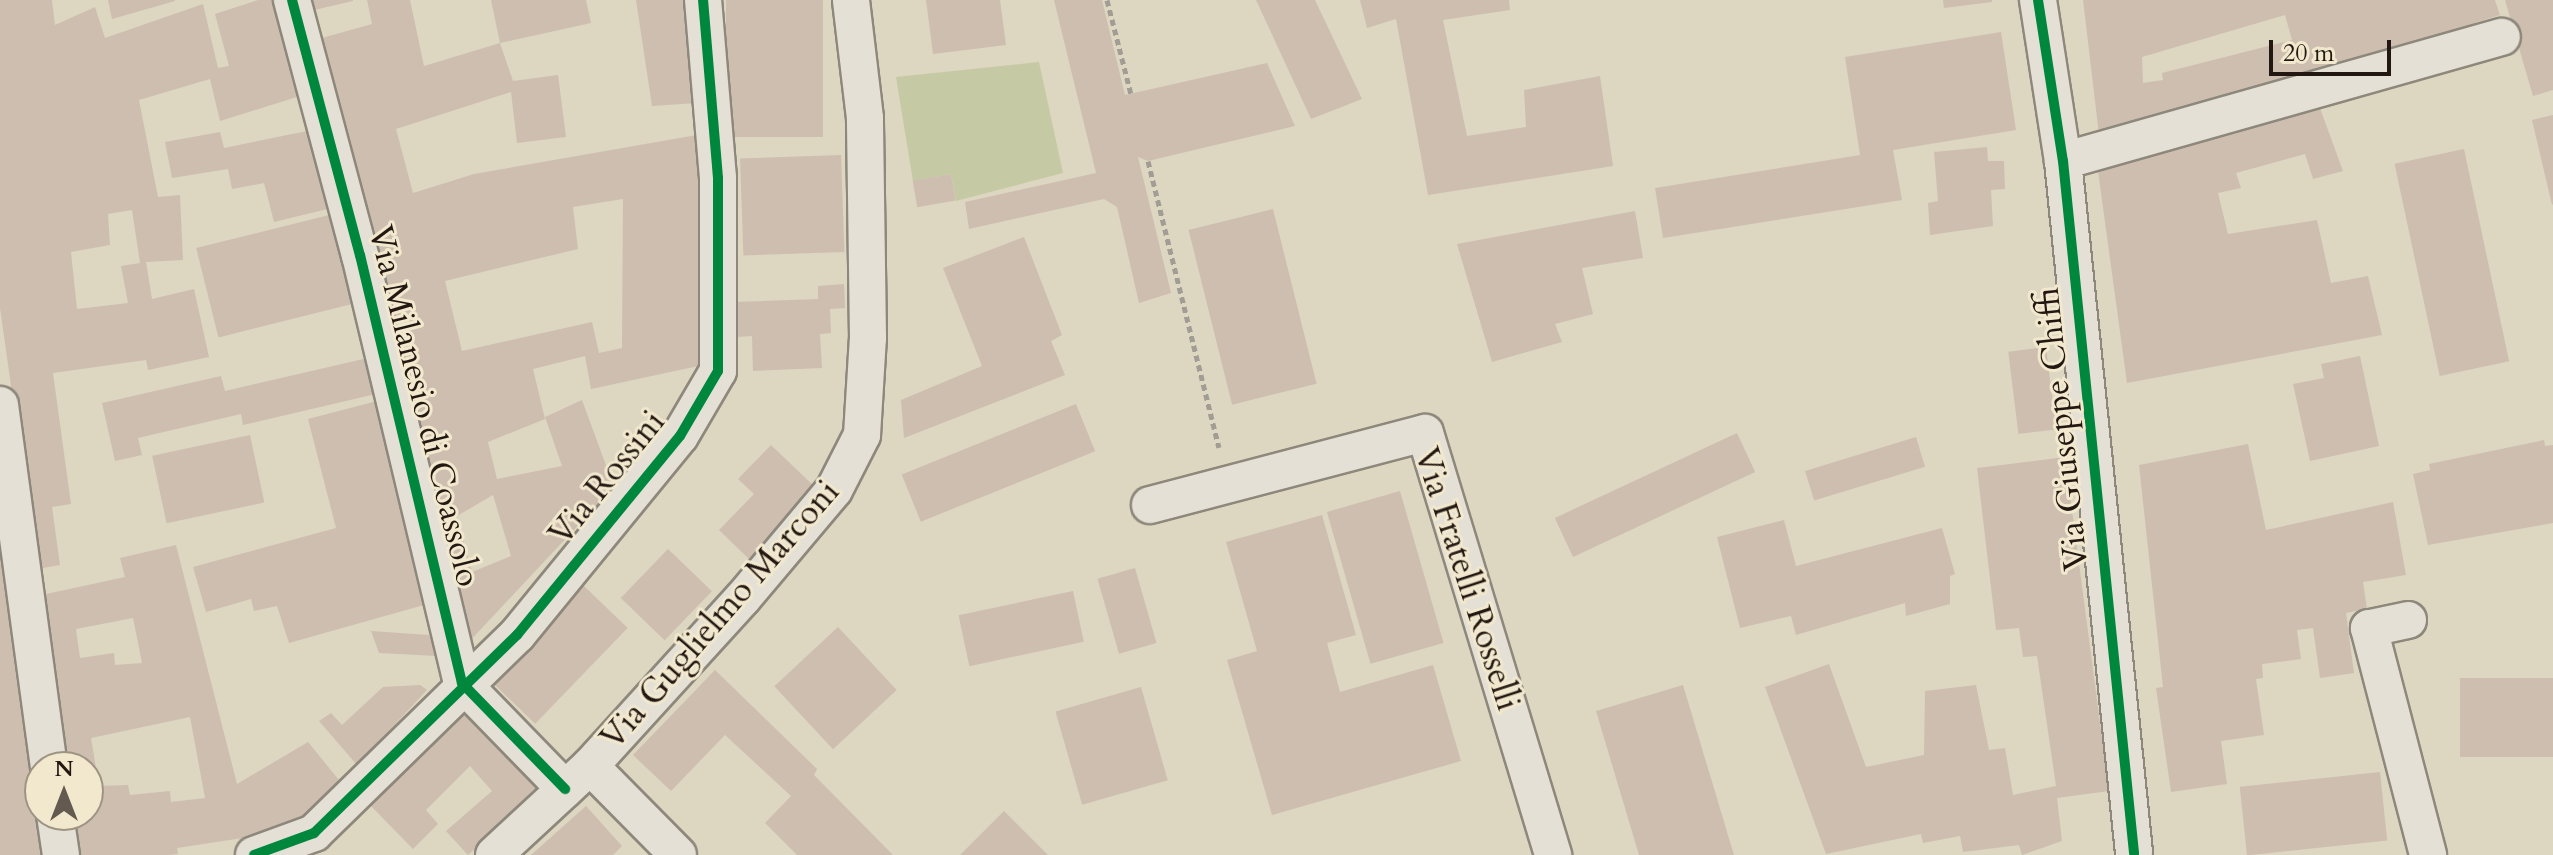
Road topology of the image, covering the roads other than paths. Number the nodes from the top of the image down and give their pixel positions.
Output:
1 (292, 0) edge
2 (703, 0) edge
3 (851, 0) edge
4 (2038, 0) edge
5 (2502, 37) dead end
6 (2063, 161) junction
7 (0, 405) edge
8 (1150, 505) dead end
9 (2408, 620) dead end
10 (462, 683) junction
11 (47, 751) edge
12 (578, 777) junction
13 (57, 831) edge
14 (2136, 854) edge
15 (61, 855) edge
16 (254, 855) edge
17 (494, 855) edge
18 (678, 855) edge
19 (1553, 855) edge
20 (2428, 855) edge

1 - 10 street, Via Milanesio di Coassolo
2 - 10 street, Via Rossini
3 - 12 street, Via Guglielmo Marconi
4 - 6 street, Via Giuseppe Chiffi
5 - 6 street
6 - 14 street, Via Giuseppe Chiffi
7 - 11 street
8 - 19 street, Via Fratelli Rosselli
9 - 20 street
10 - 12 street
10 - 16 street, Via Rossini
12 - 17 street, Via Guglielmo Marconi
12 - 18 street
13 - 15 street

